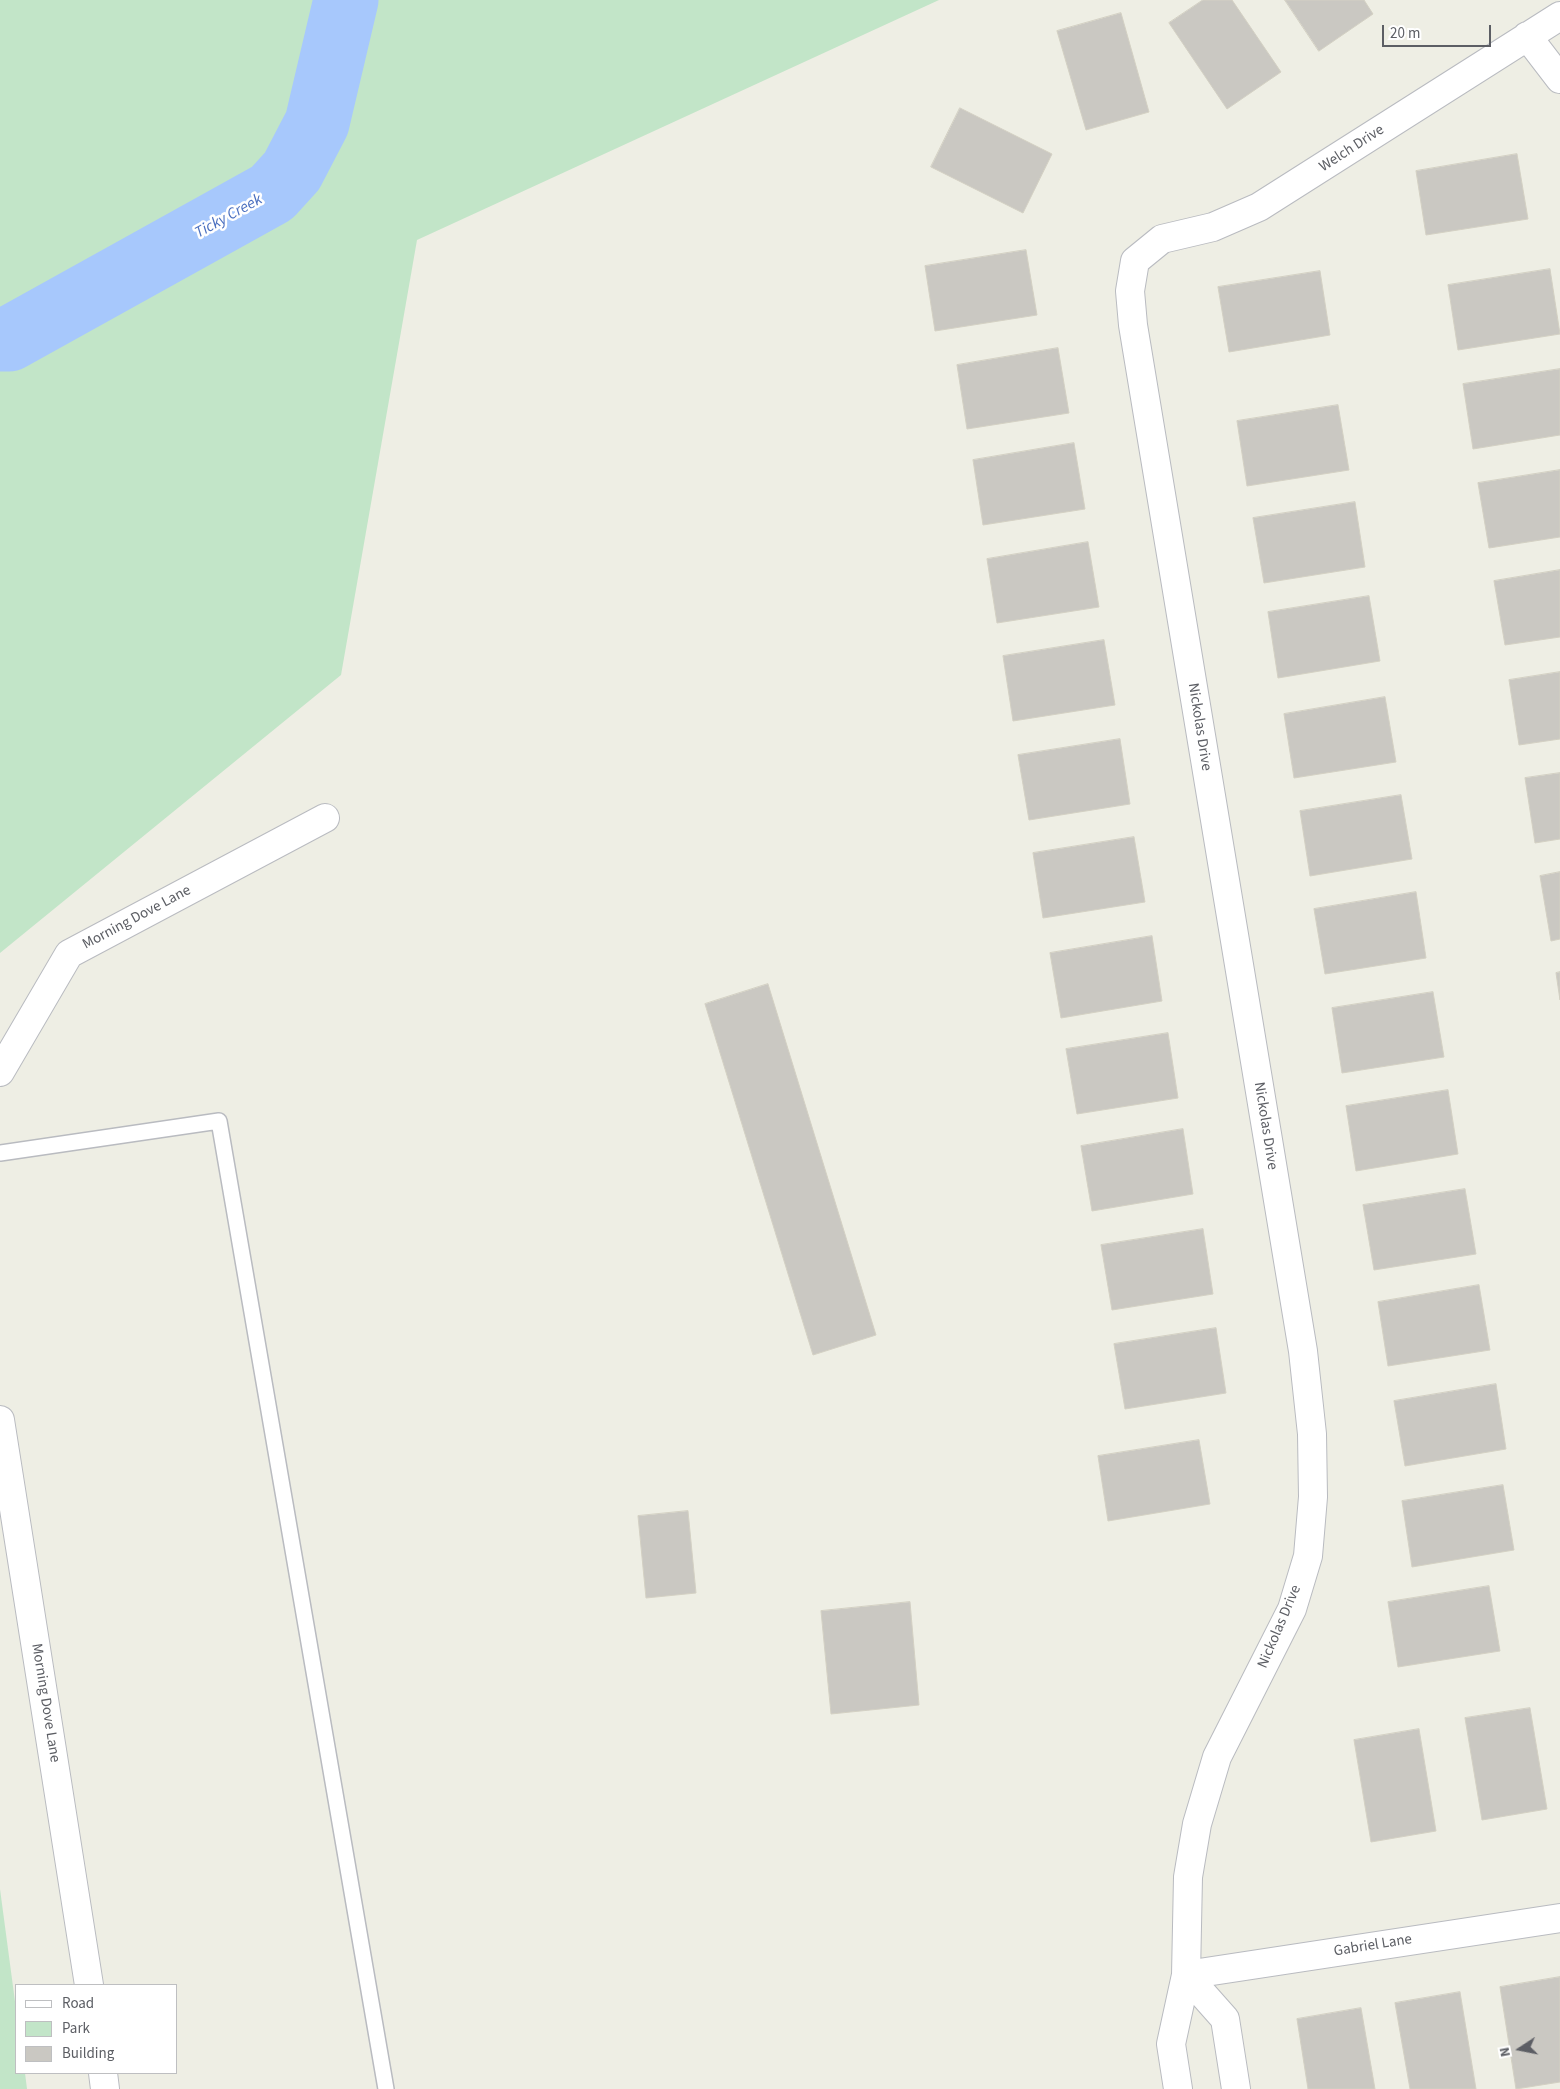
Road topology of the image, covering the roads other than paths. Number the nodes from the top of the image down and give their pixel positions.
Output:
1 (1560, 16) edge
2 (1528, 36) junction
3 (1560, 79) edge
4 (1135, 261) joint
5 (325, 818) dead end
6 (0, 1072) edge
7 (0, 1153) edge
8 (0, 1420) edge
9 (1560, 1918) edge
10 (1186, 1975) junction
11 (89, 1984) edge
12 (103, 2074) edge
13 (105, 2089) edge
14 (386, 2089) edge
15 (1178, 2089) edge
16 (1236, 2089) edge

1 - 2 street, Welch Drive
2 - 3 street
2 - 4 street, Welch Drive
4 - 10 street, Nickolas Drive
5 - 6 street, Morning Dove Lane
7 - 14 lane
8 - 11 street, Morning Dove Lane
9 - 10 street, Gabriel Lane
10 - 15 street, Nickolas Drive
10 - 16 street
12 - 13 street

